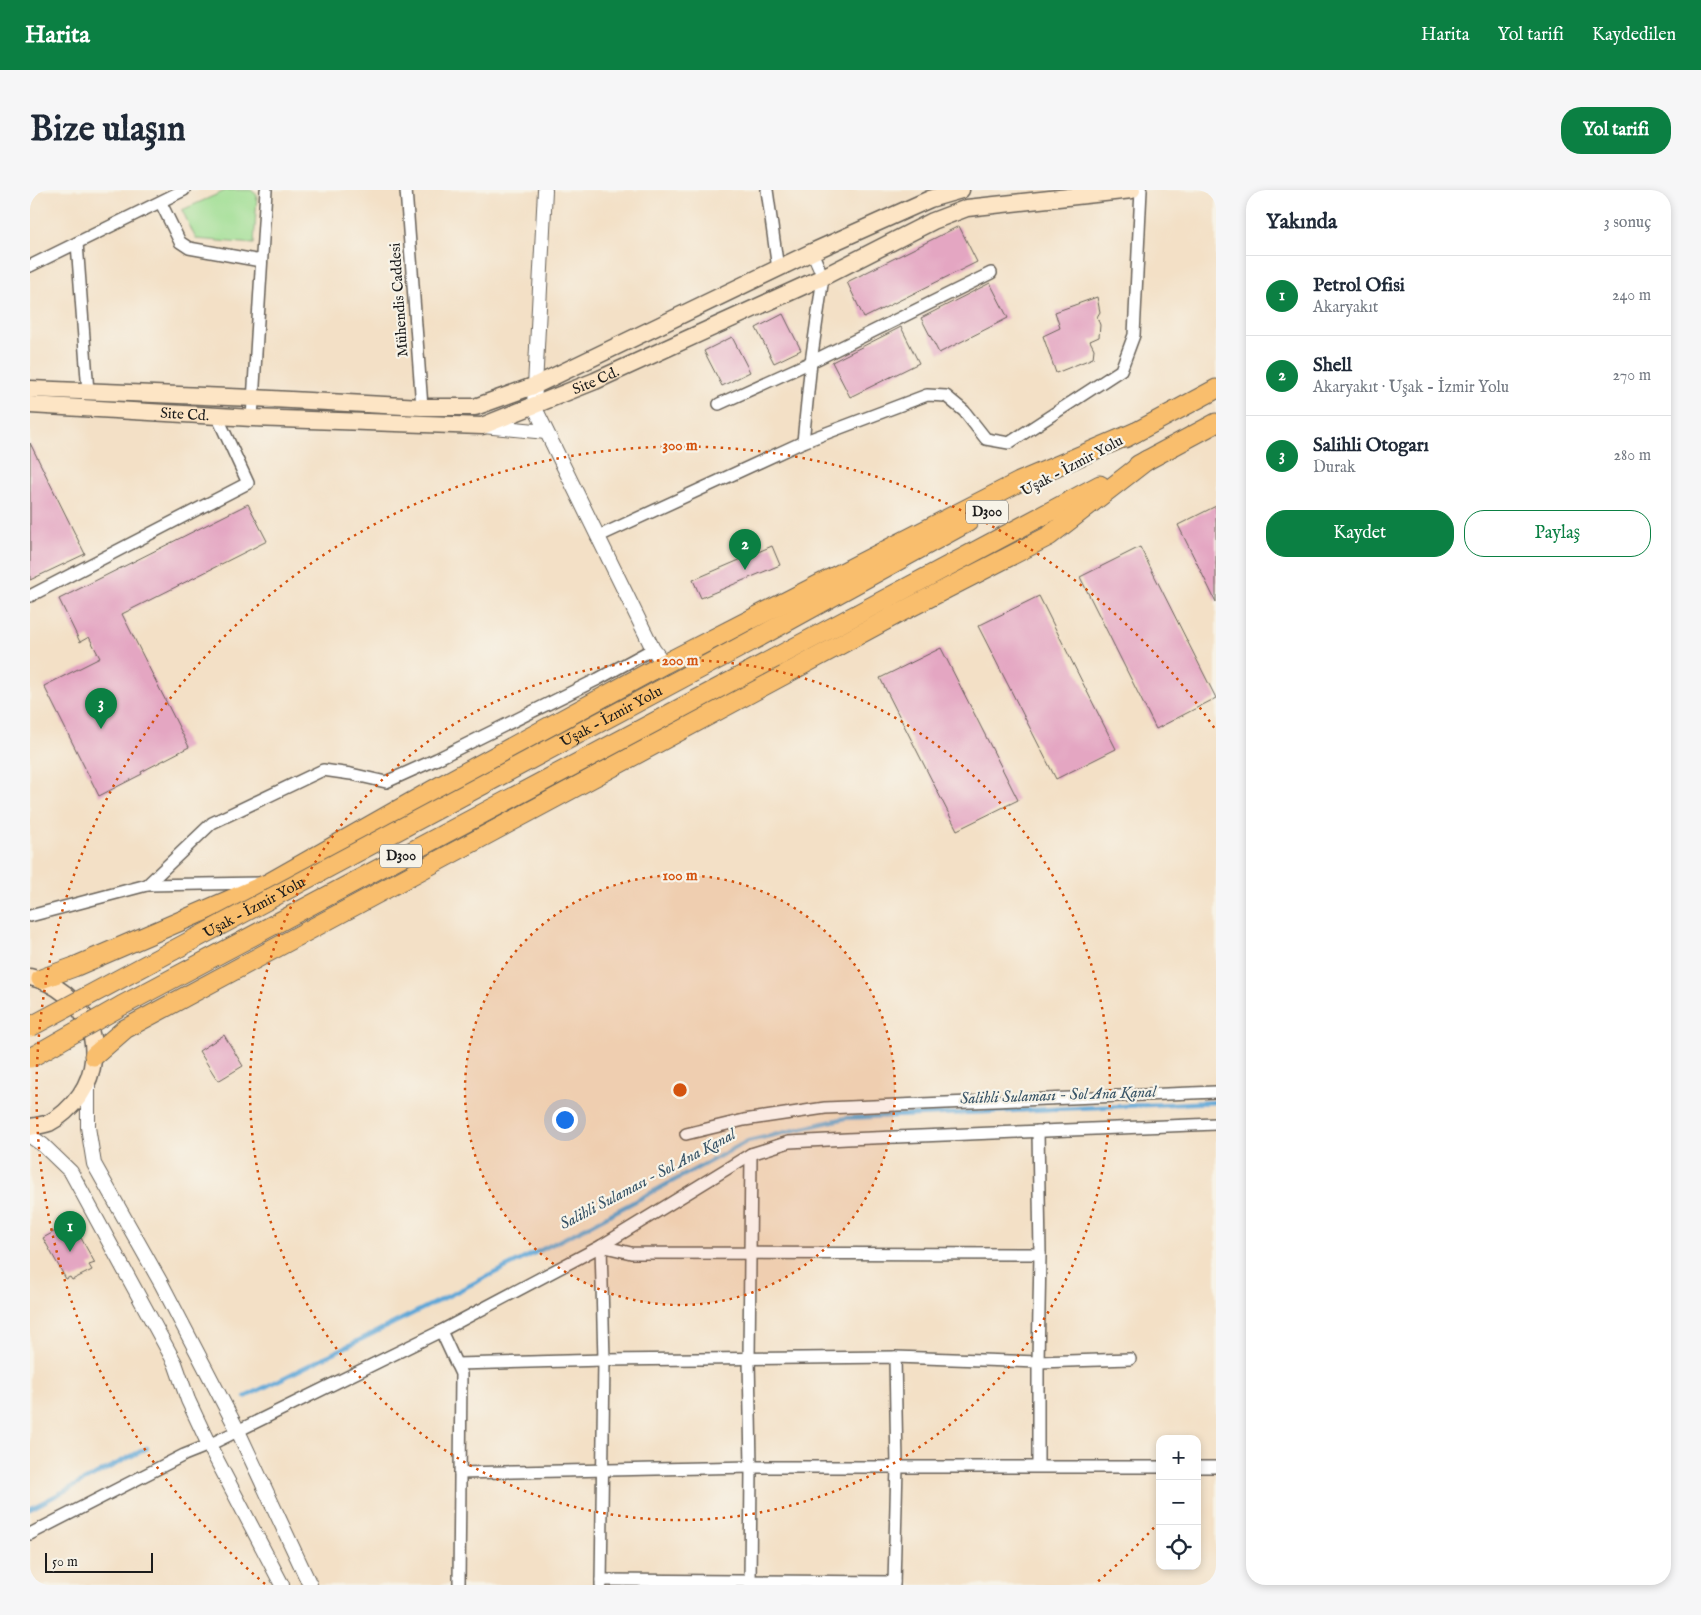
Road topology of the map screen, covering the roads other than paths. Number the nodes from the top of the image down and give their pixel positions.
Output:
1 (184, 190) edge
2 (266, 190) edge
3 (406, 190) edge
4 (544, 190) edge
5 (767, 190) edge
6 (961, 190) edge
7 (967, 190) edge
8 (1132, 190) edge
9 (1141, 190) edge
10 (161, 202) junction
11 (968, 208) junction
12 (77, 243) junction
13 (812, 252) junction
14 (261, 261) junction
15 (30, 266) edge
16 (778, 269) junction
17 (991, 273) dead end
18 (823, 277) junction
19 (811, 362) junction
20 (536, 384) junction
21 (30, 389) edge
22 (1216, 389) edge
23 (88, 392) junction
24 (252, 398) junction
25 (719, 404) dead end
26 (30, 405) edge
27 (534, 406) junction
28 (422, 407) junction
29 (217, 416) junction
30 (252, 418) junction
31 (1216, 423) edge
32 (482, 426) junction
33 (546, 432) junction
34 (1136, 432) junction
35 (804, 442) junction
36 (1147, 460) junction
37 (598, 537) junction
38 (30, 596) edge
39 (653, 649) junction
40 (664, 664) junction
41 (269, 883) junction
42 (147, 885) junction
43 (30, 916) edge
44 (35, 978) edge
45 (30, 1027) edge
46 (94, 1056) junction
47 (30, 1058) edge
48 (88, 1084) junction
49 (1216, 1092) edge
50 (1216, 1124) edge
51 (30, 1127) edge
52 (1038, 1131) junction
53 (686, 1134) dead end
54 (30, 1136) edge
55 (751, 1154) junction
56 (601, 1246) junction
57 (751, 1253) junction
58 (1040, 1254) junction
59 (441, 1330) junction
60 (895, 1357) junction
61 (749, 1359) junction
62 (604, 1360) junction
63 (1130, 1360) dead end
64 (1038, 1362) junction
65 (456, 1364) junction
66 (238, 1431) junction
67 (209, 1445) junction
68 (897, 1466) junction
69 (1038, 1466) junction
70 (1156, 1467) edge
71 (1201, 1467) edge
72 (1216, 1467) edge
73 (751, 1468) junction
74 (604, 1472) junction
75 (460, 1473) junction
76 (30, 1534) edge
77 (601, 1583) edge
78 (750, 1583) edge
79 (894, 1584) edge
80 (282, 1585) edge
81 (310, 1585) edge
82 (459, 1585) edge

1 - 10 street
2 - 14 street
3 - 28 street, Mühendis Caddesi
4 - 20 street
5 - 16 street
6 - 13 main road, Site Cd.
7 - 11 street
8 - 11 main road, Site Cd.
9 - 35 street
10 - 12 street
10 - 14 street
11 - 18 main road, Site Cd.
12 - 15 street
12 - 23 street
13 - 16 main road, Site Cd.
13 - 18 street
14 - 24 street
16 - 20 main road, Site Cd.
17 - 19 street
18 - 19 street
18 - 27 main road, Site Cd.
19 - 25 street
19 - 35 street
20 - 27 street
20 - 28 main road, Site Cd.
21 - 23 main road, Site Cd.
22 - 34 highway, Uşak - İzmir Yolu / D300
23 - 24 main road, Site Cd.
24 - 28 main road, Site Cd.
24 - 30 street
26 - 29 main road, Site Cd.
27 - 32 main road, Site Cd.
27 - 33 street
29 - 30 main road, Site Cd.
29 - 38 street
30 - 32 main road, Site Cd.
31 - 36 highway, Uşak - İzmir Yolu / D300
32 - 33 street
33 - 37 street
34 - 40 highway
34 - 45 highway, Uşak - İzmir Yolu / D300, bridge
35 - 37 street
36 - 46 highway
36 - 47 highway, Uşak - İzmir Yolu / D300, bridge
37 - 39 street
39 - 40 street
39 - 42 street
40 - 41 highway
41 - 42 street
41 - 44 highway
42 - 43 street
44 - 46 main road
46 - 48 main road
48 - 51 main road
48 - 66 street
49 - 53 street
50 - 52 street
52 - 55 street
52 - 58 street
54 - 67 street
55 - 56 street
55 - 57 street
56 - 57 street
56 - 59 street
56 - 62 street
57 - 58 street
57 - 61 street
58 - 64 street
59 - 65 street
59 - 66 street
60 - 61 street
60 - 64 street
60 - 68 street
61 - 62 street
61 - 73 street
62 - 65 street
62 - 74 street
63 - 64 street
64 - 69 street
65 - 75 street
66 - 67 street
66 - 81 street
67 - 76 street
67 - 80 street
68 - 69 street
68 - 73 street
68 - 79 street
69 - 70 street
71 - 72 street
73 - 74 street
73 - 78 street
74 - 75 street
74 - 77 street
75 - 82 street
77 - 78 street
78 - 79 street

